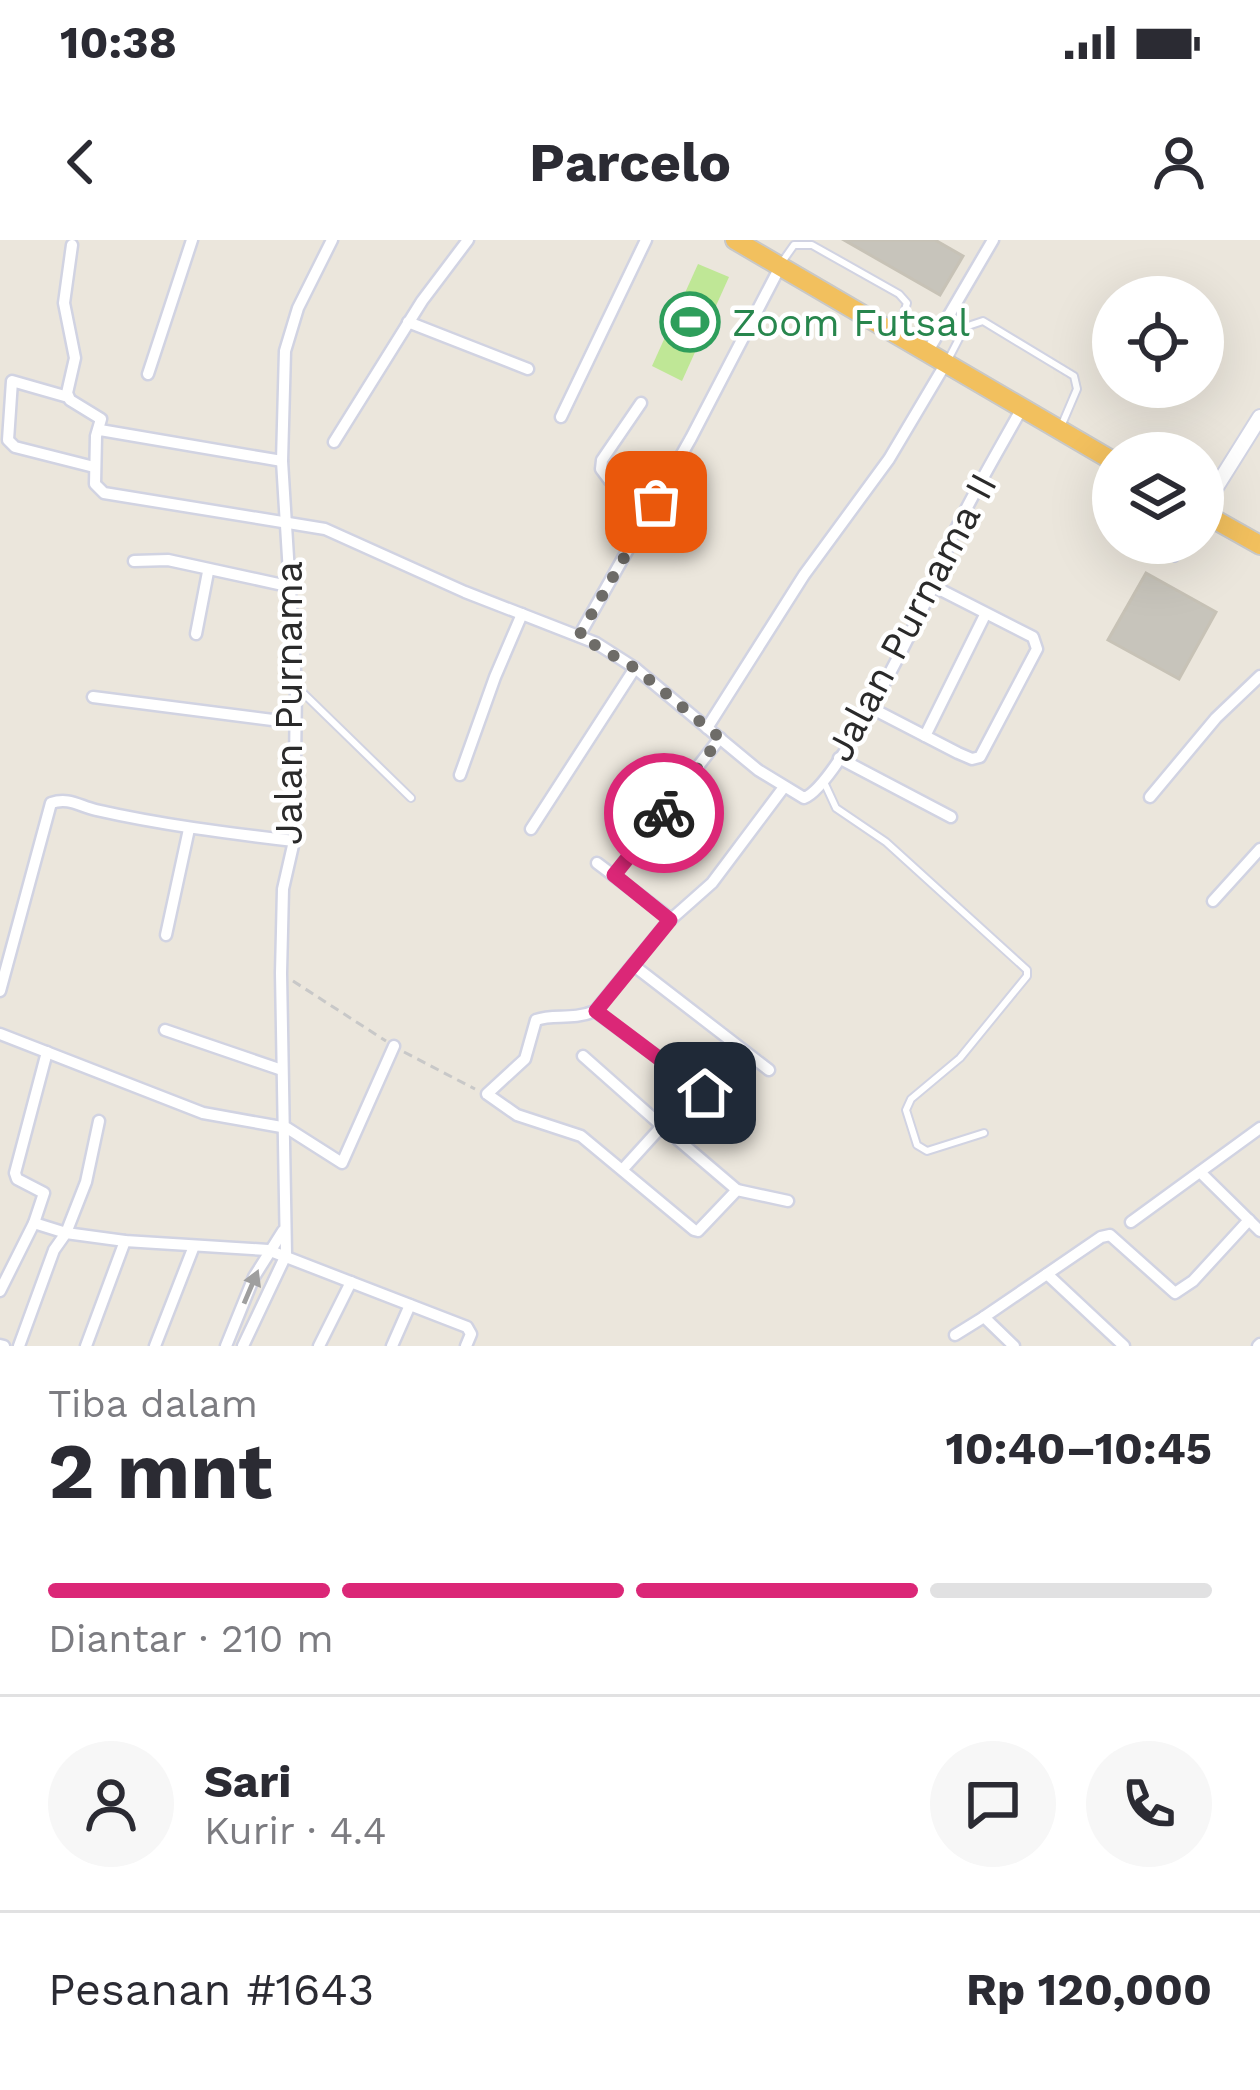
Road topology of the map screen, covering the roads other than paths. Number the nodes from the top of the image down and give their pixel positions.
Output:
1 (192, 240) edge
2 (332, 240) edge
3 (468, 240) edge
4 (646, 240) edge
5 (735, 240) edge
6 (992, 240) edge
7 (72, 245) dead end
8 (757, 245) edge
9 (781, 266) junction
10 (409, 322) junction
11 (897, 332) junction
12 (928, 351) junction
13 (946, 364) junction
14 (528, 369) dead end
15 (148, 374) dead end
16 (68, 397) junction
17 (641, 403) dead end
18 (1022, 408) junction
19 (560, 417) dead end
20 (1260, 417) edge
21 (100, 430) junction
22 (1059, 430) junction
23 (334, 442) dead end
24 (1092, 449) edge
25 (282, 461) junction
26 (94, 467) junction
27 (1224, 476) edge
28 (656, 502) junction
29 (286, 522) junction
30 (1224, 524) edge
31 (1260, 545) edge
32 (134, 561) dead end
33 (208, 572) junction
34 (933, 586) junction
35 (292, 587) junction
36 (523, 614) junction
37 (985, 615) junction
38 (196, 634) dead end
39 (579, 636) junction
40 (635, 668) junction
41 (1260, 676) edge
42 (296, 686) junction
43 (93, 697) dead end
44 (871, 708) junction
45 (296, 723) junction
46 (707, 728) junction
47 (925, 736) junction
48 (720, 738) junction
49 (839, 758) junction
50 (460, 775) dead end
51 (824, 782) junction
52 (784, 787) junction
53 (1150, 797) dead end
54 (411, 798) dead end
55 (951, 818) dead end
56 (189, 829) junction
57 (531, 829) dead end
58 (294, 841) junction
59 (1260, 849) edge
60 (597, 862) dead end
61 (614, 875) junction
62 (1213, 902) dead end
63 (670, 920) junction
64 (166, 935) dead end
65 (0, 936) edge
66 (15, 943) junction
67 (633, 965) junction
68 (0, 991) edge
69 (596, 1011) junction
70 (165, 1030) dead end
71 (0, 1034) edge
72 (394, 1046) road end
73 (743, 1051) junction
74 (47, 1052) junction
75 (583, 1056) dead end
76 (282, 1070) junction
77 (770, 1070) dead end
78 (99, 1120) dead end
79 (662, 1126) junction
80 (283, 1127) junction
81 (1260, 1128) edge
82 (984, 1133) dead end
83 (623, 1169) junction
84 (1201, 1172) junction
85 (737, 1190) junction
86 (788, 1202) dead end
87 (1249, 1220) junction
88 (1132, 1222) dead end
89 (34, 1223) junction
90 (283, 1231) junction
91 (66, 1232) junction
92 (1260, 1232) edge
93 (124, 1241) junction
94 (194, 1246) junction
95 (268, 1250) junction
96 (286, 1255) junction
97 (1047, 1274) junction
98 (351, 1282) junction
99 (0, 1291) edge
100 (410, 1305) junction
101 (984, 1318) junction
102 (955, 1335) dead end
103 (468, 1342) edge
104 (19, 1346) edge
105 (86, 1346) edge
106 (155, 1346) edge
107 (226, 1346) edge
108 (243, 1346) edge
109 (319, 1346) edge
110 (392, 1346) edge
111 (487, 1346) edge
112 (1014, 1346) edge
113 (1124, 1346) edge

1 - 15 street
2 - 25 street, Jalan Purnama
3 - 10 street
4 - 19 street
5 - 8 highway
6 - 12 street
7 - 16 street
8 - 9 highway
9 - 11 highway
9 - 11 lane
9 - 28 street
10 - 14 street
10 - 23 street
11 - 12 highway
12 - 13 highway
13 - 18 highway
13 - 22 lane
13 - 46 street
16 - 21 street
16 - 26 street
17 - 28 street
18 - 22 highway
18 - 34 street, Jalan Purnama II
20 - 27 street
21 - 25 street
21 - 26 street
22 - 24 highway
25 - 29 street, Jalan Purnama
26 - 29 street, Jalan Purnama II
28 - 39 street
29 - 35 street, Jalan Purnama
29 - 36 street, Jalan Purnama II
30 - 31 highway
32 - 33 street
33 - 35 street
33 - 38 street
34 - 37 street
34 - 44 street, Jalan Purnama II
35 - 42 street, Jalan Purnama
36 - 39 street, Jalan Purnama II
36 - 50 street
37 - 47 street
37 - 47 street
39 - 40 street, Jalan Purnama II
40 - 46 street, Jalan Purnama II
40 - 57 street
41 - 53 street
42 - 45 street, Jalan Purnama
42 - 54 lane
43 - 45 street
44 - 47 street
44 - 49 street, Jalan Purnama II
45 - 58 street, Jalan Purnama
46 - 48 street, Jalan Purnama II
48 - 52 street, Jalan Purnama II
48 - 61 street
49 - 51 street, Jalan Purnama II
49 - 55 street
51 - 52 street, Jalan Purnama II
51 - 82 lane
52 - 63 street, Jalan Purnama II
56 - 58 street
56 - 64 street
56 - 66 street
58 - 76 street, Jalan Purnama
59 - 62 street
60 - 61 street
61 - 63 street
63 - 67 street, Jalan Purnama II
65 - 66 street
66 - 68 street
67 - 69 street, Jalan Purnama II
67 - 73 street
69 - 73 street
69 - 83 street
70 - 76 street
71 - 74 street
72 - 80 street
73 - 77 street
74 - 80 street
74 - 89 street
75 - 79 street
76 - 80 street, Jalan Purnama
78 - 91 street
79 - 83 street
79 - 85 street
80 - 90 street, Jalan Purnama
81 - 84 street
83 - 85 street
84 - 87 street
84 - 88 street
85 - 86 street
87 - 92 street
87 - 97 street
89 - 91 street
89 - 99 street
90 - 95 street
90 - 96 street, Jalan Purnama
91 - 93 street
91 - 104 street
93 - 94 street
93 - 105 street
94 - 95 street
94 - 106 street
95 - 96 street
107 -> 95 street
96 - 98 street
96 - 108 street
97 - 101 street
97 - 113 street
98 - 100 street
98 - 109 street
100 - 103 street
100 - 110 street
101 - 102 street
101 - 112 street
103 - 111 street

